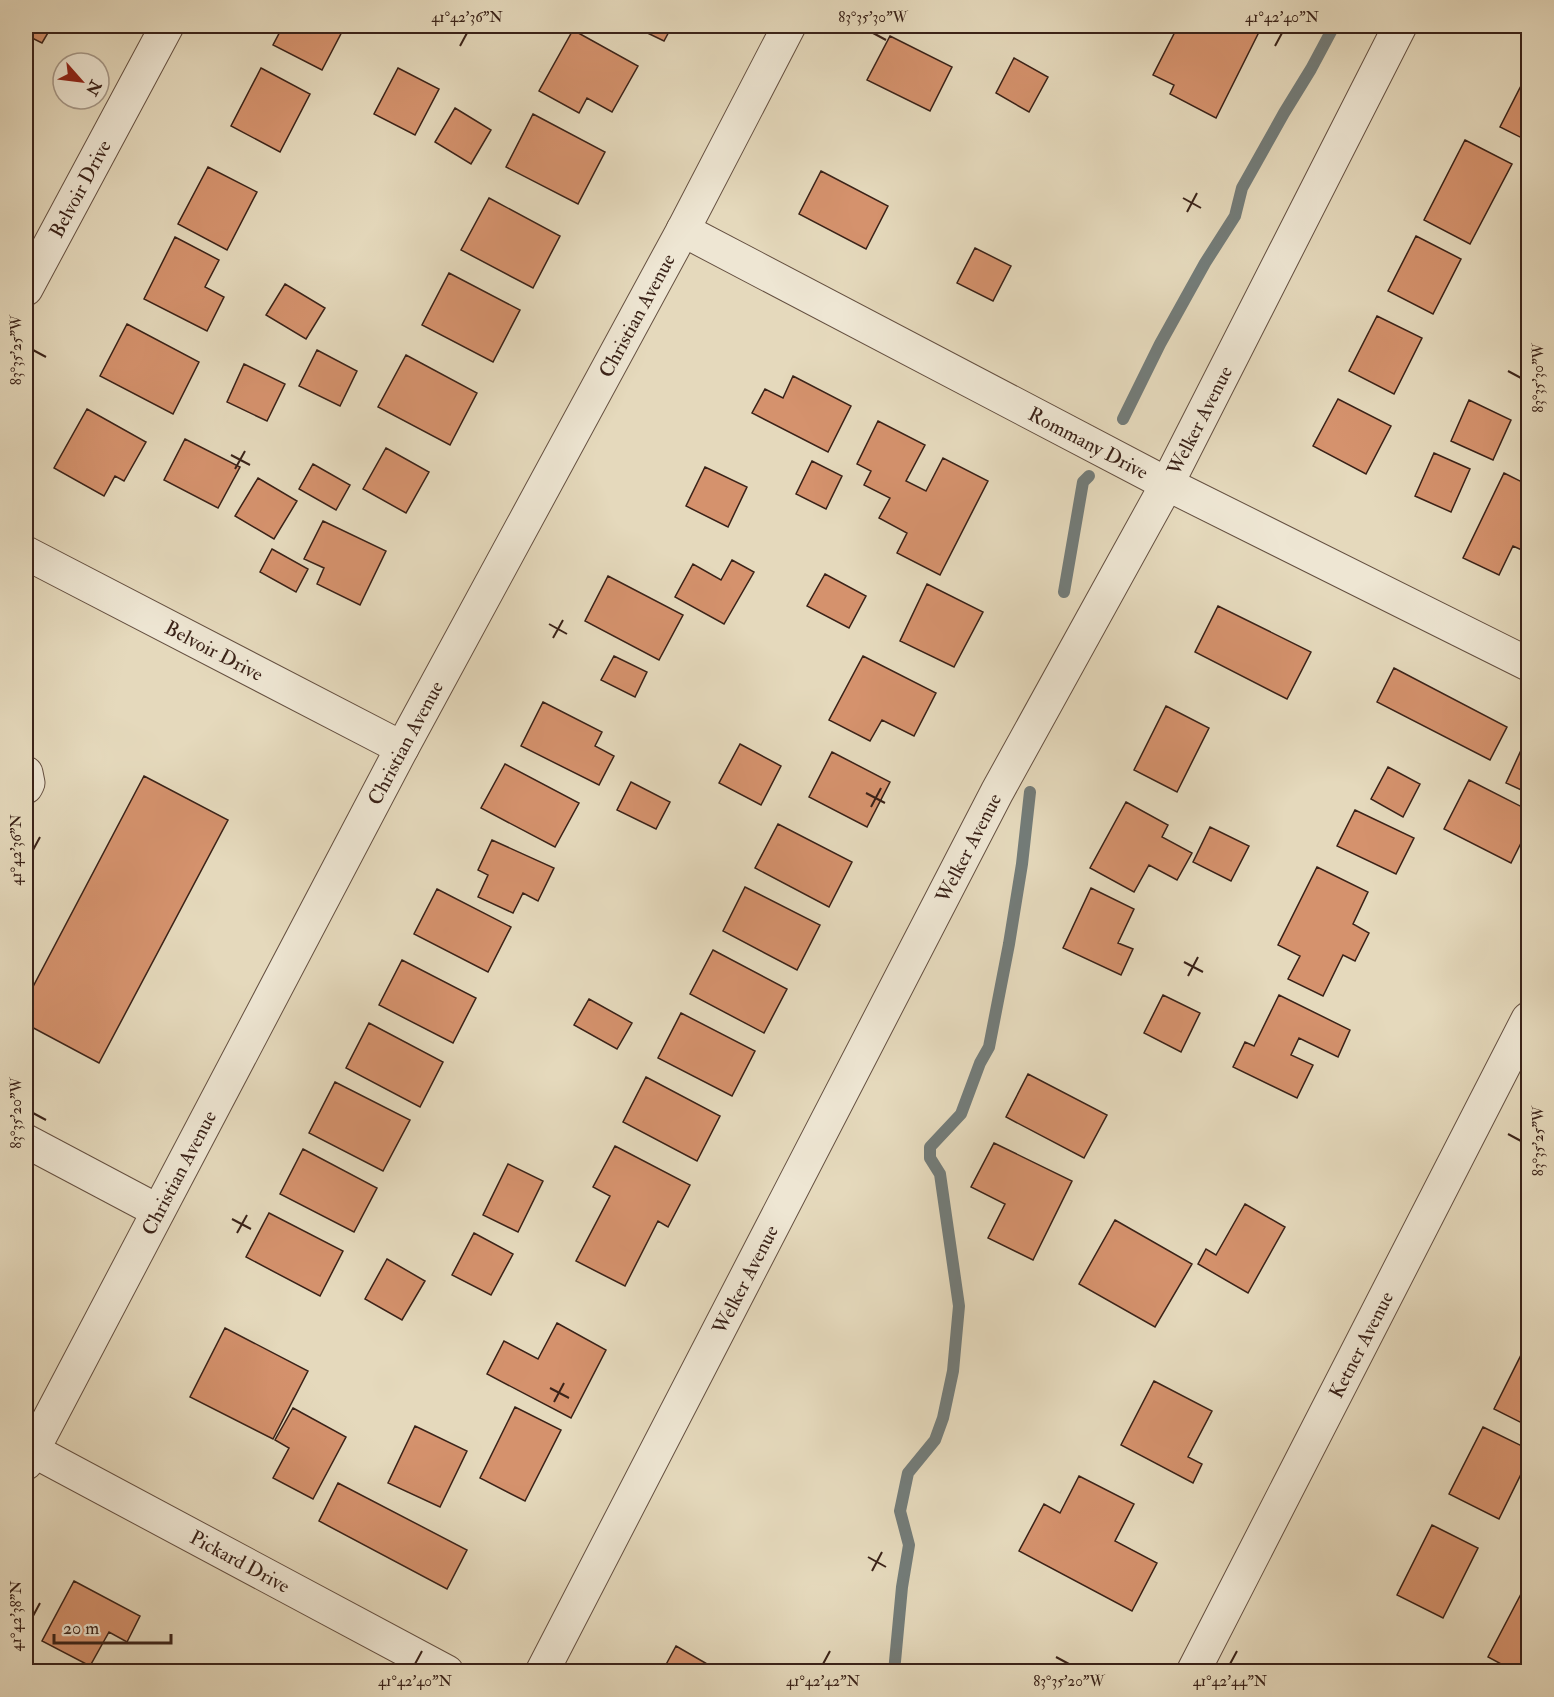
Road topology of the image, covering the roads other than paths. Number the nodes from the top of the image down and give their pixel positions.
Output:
1 (166, 26) edge
2 (789, 26) edge
3 (1401, 26) edge
4 (683, 230) junction
5 (26, 289) edge
6 (1167, 484) junction
7 (26, 553) edge
8 (1528, 664) edge
9 (402, 748) junction
10 (26, 773) edge
11 (26, 787) edge
12 (1528, 1019) edge
13 (26, 1141) edge
14 (158, 1211) junction
15 (29, 1457) edge
16 (447, 1671) edge
17 (542, 1671) edge
18 (1193, 1671) edge

1 - 5 street, Belvoir Drive
2 - 4 street, Christian Avenue
3 - 6 street, Welker Avenue
4 - 6 street, Rommany Drive
4 - 9 street, Christian Avenue
6 - 8 street, Rommany Drive
6 - 17 street, Welker Avenue
7 - 9 street, Belvoir Drive
9 - 14 street, Christian Avenue
10 - 11 street
12 - 18 street, Ketner Avenue
13 - 14 street
14 - 15 street, Christian Avenue
15 - 16 street, Pickard Drive

